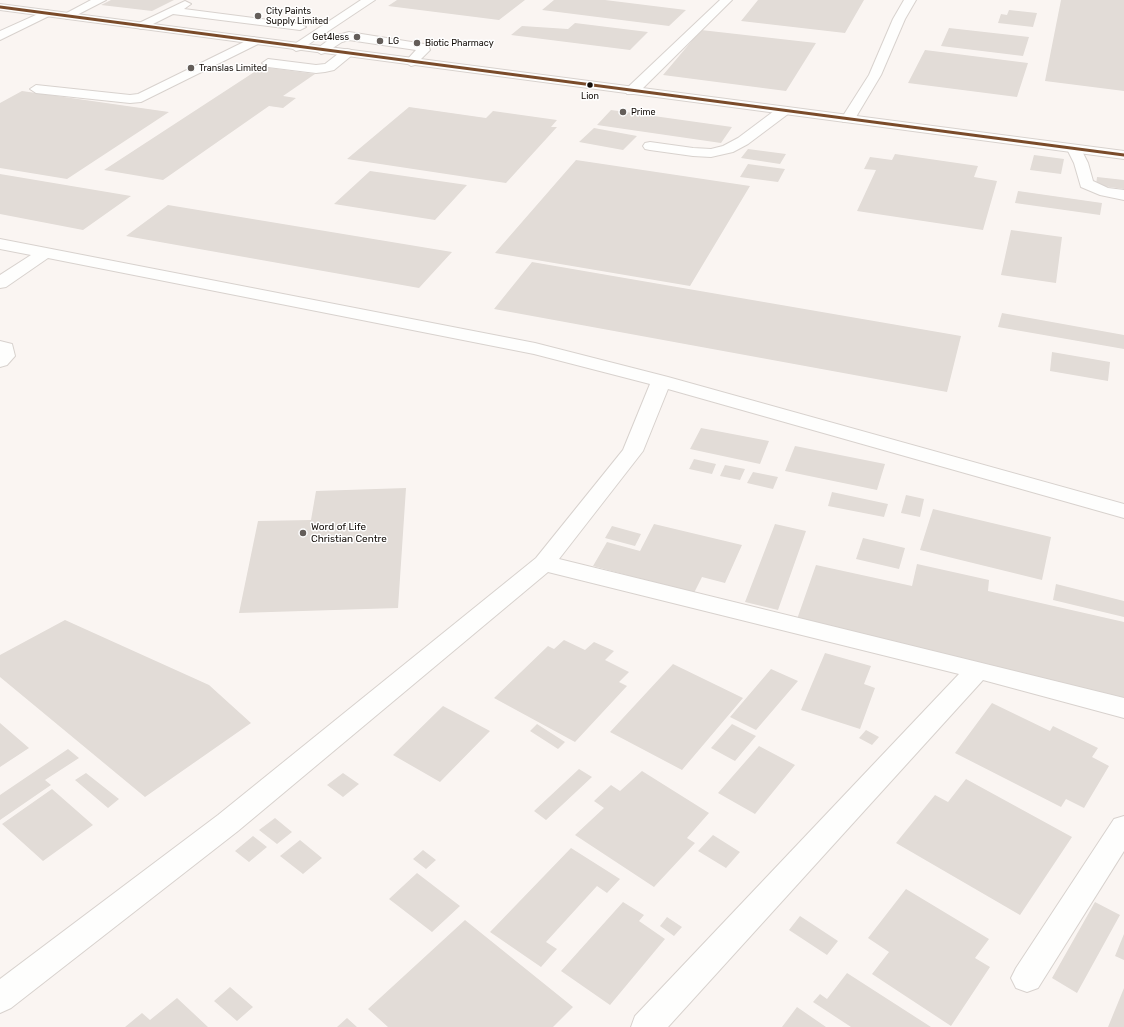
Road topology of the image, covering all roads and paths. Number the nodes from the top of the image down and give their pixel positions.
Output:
1 (100, 0) edge
2 (193, 0) edge
3 (369, 0) edge
4 (726, 0) edge
5 (910, 0) edge
6 (0, 7) edge
7 (172, 11) junction
8 (47, 13) junction
9 (67, 16) junction
10 (141, 26) junction
11 (300, 27) dead end
12 (0, 36) edge
13 (254, 41) junction
14 (296, 47) junction
15 (321, 50) junction
16 (347, 53) junction
17 (411, 62) junction
18 (268, 63) dead end
19 (36, 89) dead end
20 (632, 91) junction
21 (783, 111) junction
22 (848, 119) junction
23 (650, 146) dead end
24 (1074, 149) junction
25 (1124, 155) edge
26 (1124, 195) edge
27 (0, 244) edge
28 (46, 252) junction
29 (0, 283) edge
30 (0, 346) edge
31 (0, 361) edge
32 (661, 382) junction
33 (1124, 511) edge
34 (544, 563) junction
35 (978, 670) junction
36 (1124, 708) edge
37 (1124, 827) edge
38 (1027, 978) dead end
39 (0, 998) edge
40 (647, 1027) edge

1 - 9 street
2 - 7 street
3 - 14 street
4 - 20 street
5 - 22 street
6 - 8 street
7 - 10 street
7 - 11 street
8 - 9 street
8 - 12 street
9 - 10 street
10 - 13 street
13 - 14 street
13 - 19 street
14 - 15 street
15 - 16 street
15 - 17 street
16 - 17 street
16 - 18 street
17 - 20 street
20 - 21 street
21 - 22 street
21 - 23 street
22 - 24 street
24 - 25 street
24 - 26 street
27 - 28 street
28 - 29 street
28 - 32 street
30 - 31 street
32 - 33 street
32 - 34 street
34 - 35 street
34 - 39 street
35 - 36 street
35 - 40 street
37 - 38 street

